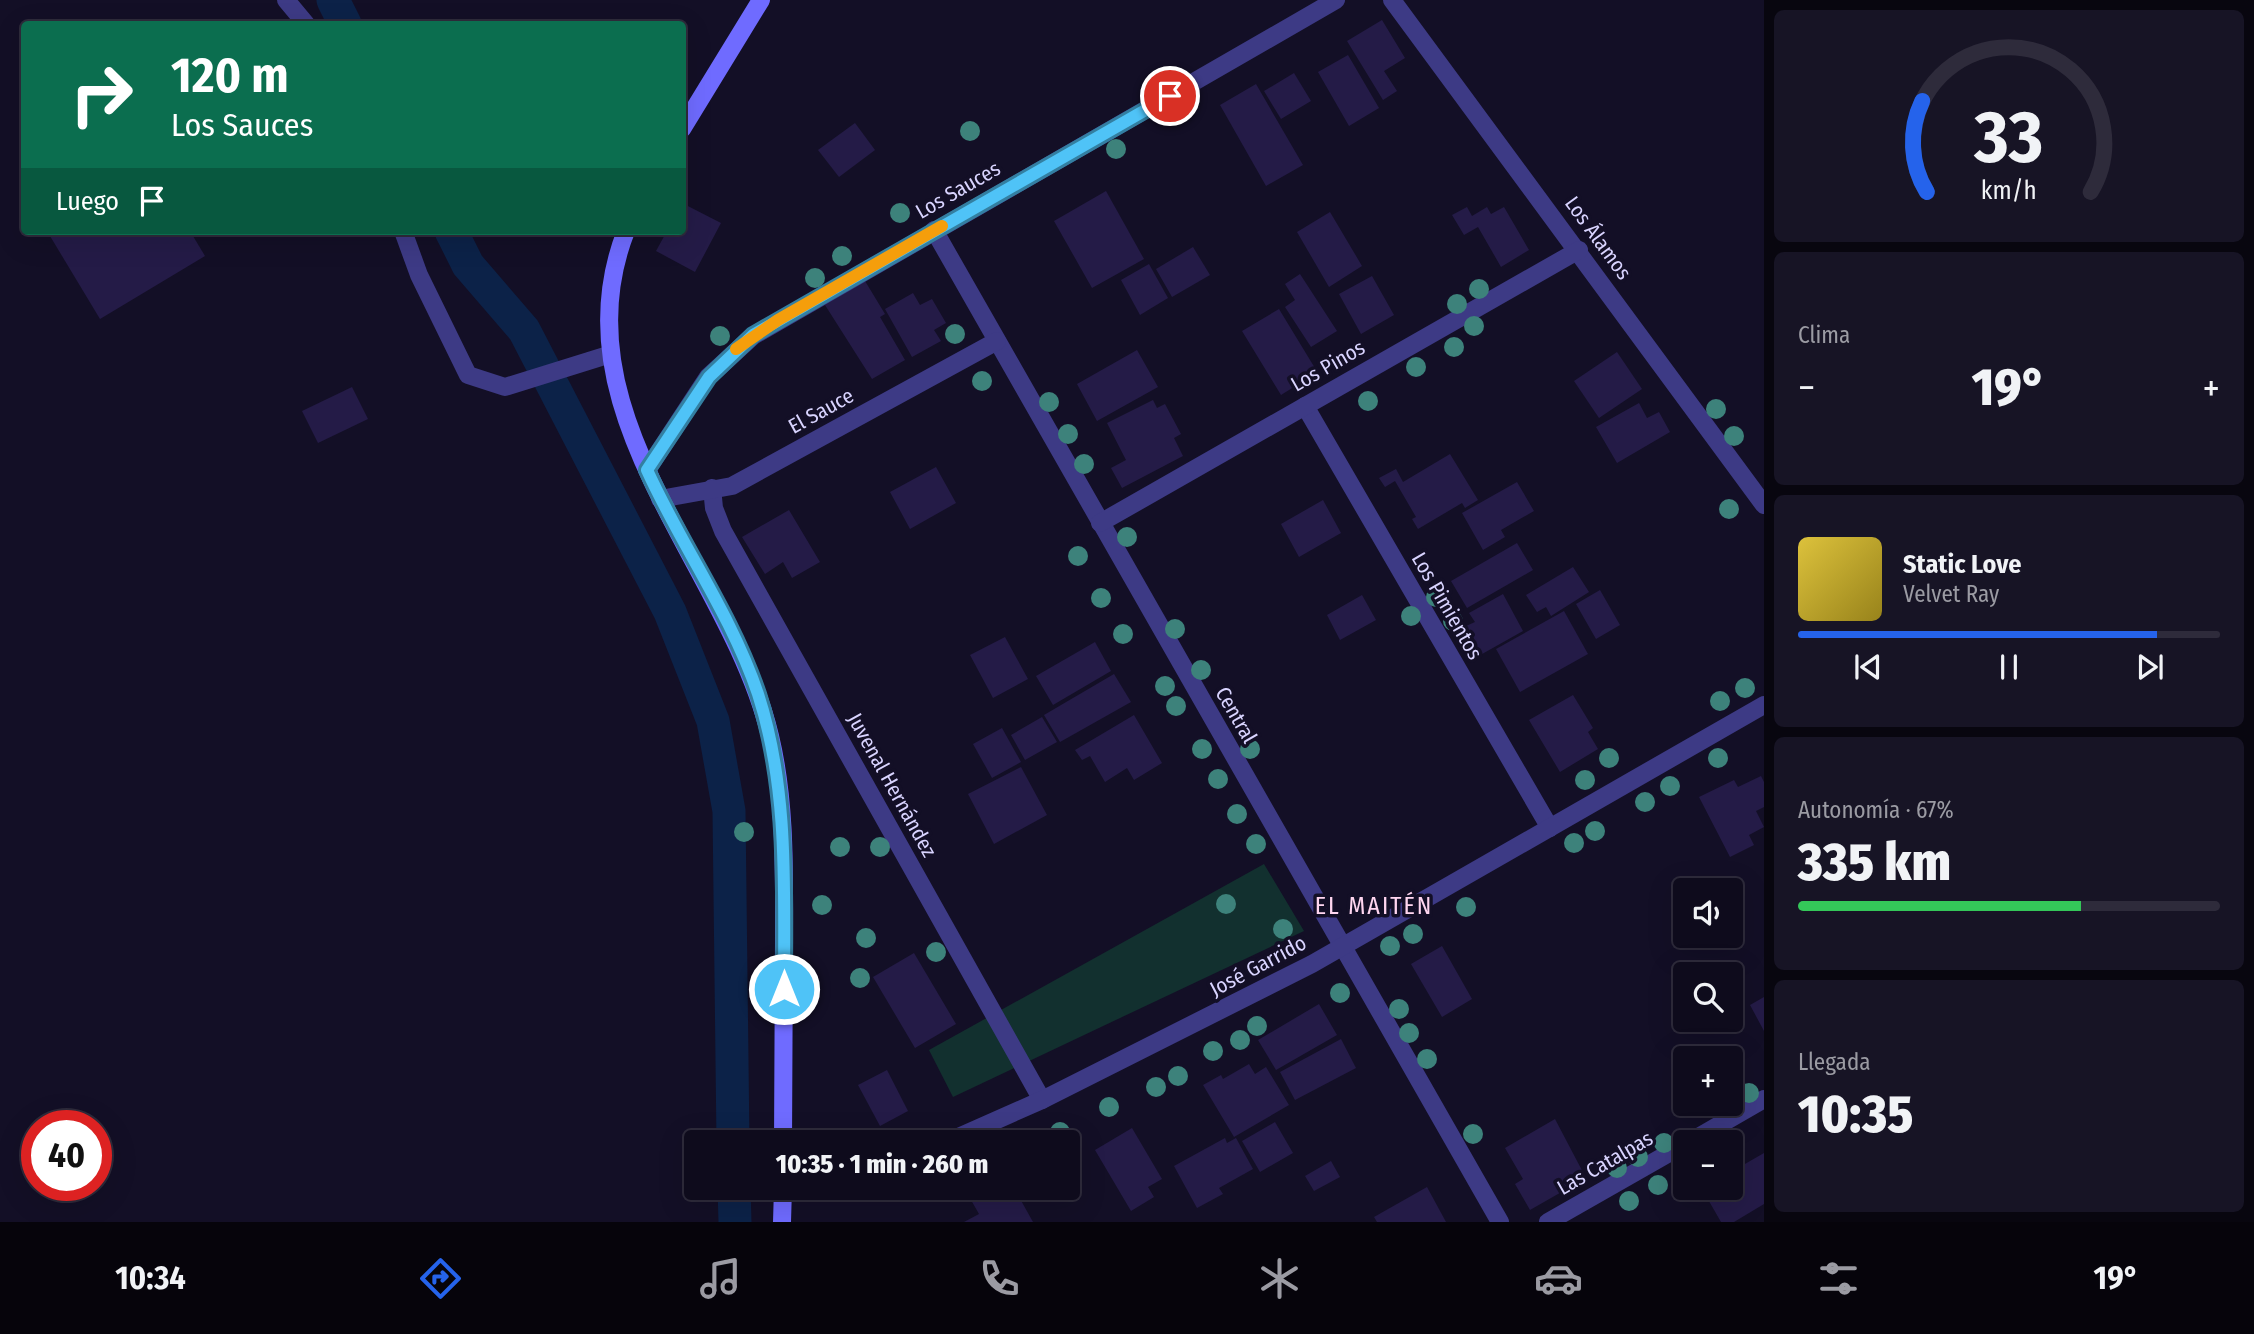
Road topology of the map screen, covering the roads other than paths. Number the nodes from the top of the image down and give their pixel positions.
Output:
1 (286, 0) edge
2 (761, 0) edge
3 (1336, 0) edge
4 (1392, 0) edge
5 (304, 21) edge
6 (686, 123) edge
7 (933, 230) junction
8 (404, 235) edge
9 (624, 235) edge
10 (1578, 250) junction
11 (997, 341) junction
12 (611, 354) junction
13 (1305, 406) junction
14 (647, 470) junction
15 (712, 488) junction
16 (660, 499) junction
17 (1764, 505) edge
18 (1101, 523) junction
19 (1764, 705) edge
20 (1550, 828) junction
21 (1341, 947) junction
22 (1042, 1100) junction
23 (1764, 1100) edge
24 (783, 1130) edge
25 (974, 1130) edge
26 (1710, 1130) edge
27 (1673, 1150) edge
28 (783, 1200) edge
29 (782, 1222) edge
30 (1500, 1222) edge
31 (1548, 1222) edge

1 - 5 street
2 - 6 street
3 - 7 street, Los Sauces
4 - 10 street, Los Álamos
7 - 11 street, Central
7 - 14 street, Los Sauces
8 - 12 street
9 - 12 street
10 - 13 street, Los Pinos
10 - 17 street, Los Álamos
11 - 15 street, El Sauce
11 - 18 street, Central
12 - 14 street
13 - 18 street, Los Pinos
13 - 20 street, Los Pimientos
14 - 16 street
15 - 16 street, El Sauce
15 - 22 street, Juvenal Hernández
16 - 24 street
18 - 21 street, Central
19 - 20 street, José Garrido
20 - 21 street, José Garrido
21 - 22 street, José Garrido
21 - 30 street, Central
22 - 25 street, José Garrido
23 - 26 street, Las Catalpas
27 - 31 street, Las Catalpas
28 - 29 street

